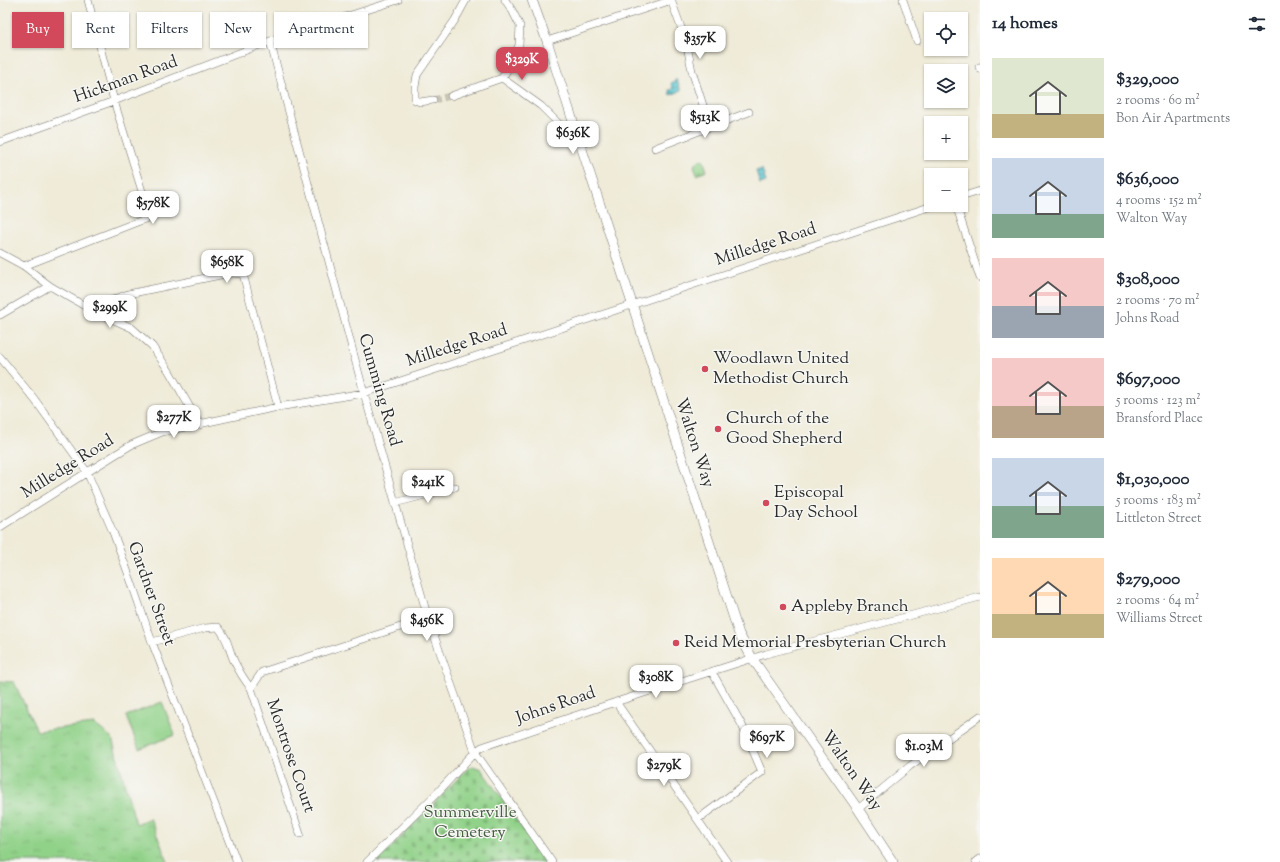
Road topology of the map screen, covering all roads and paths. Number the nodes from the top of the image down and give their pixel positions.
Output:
1 (88, 0) edge
2 (398, 0) edge
3 (466, 0) edge
4 (505, 0) edge
5 (532, 0) edge
6 (672, 0) edge
7 (904, 0) edge
8 (547, 41) junction
9 (917, 41) dead end
10 (270, 42) junction
11 (502, 78) junction
12 (451, 96) tunnel mouth
13 (433, 100) tunnel mouth
14 (114, 101) junction
15 (749, 112) dead end
16 (710, 127) junction
17 (579, 141) junction
18 (0, 142) edge
19 (655, 148) dead end
20 (980, 191) edge
21 (968, 194) edge
22 (924, 209) edge
23 (958, 212) edge
24 (0, 253) edge
25 (24, 266) junction
26 (980, 278) edge
27 (50, 286) junction
28 (632, 304) junction
29 (90, 309) junction
30 (0, 315) edge
31 (0, 357) edge
32 (364, 393) junction
33 (278, 407) junction
34 (200, 425) junction
35 (87, 472) junction
36 (455, 487) dead end
37 (395, 502) junction
38 (0, 527) edge
39 (980, 597) edge
40 (428, 618) junction
41 (152, 642) junction
42 (752, 658) junction
43 (712, 672) junction
44 (251, 688) junction
45 (616, 702) junction
46 (980, 716) edge
47 (475, 752) junction
48 (858, 809) junction
49 (698, 819) junction
50 (300, 834) dead end
51 (980, 859) edge
52 (237, 862) edge
53 (367, 862) edge
54 (552, 862) edge
55 (727, 862) edge
56 (893, 862) edge
57 (976, 862) edge

1 - 14 street
2 - 10 street, Hickman Road
3 - 13 street
4 - 11 street
5 - 8 main road, Walton Way
6 - 8 street
6 - 16 street
7 - 9 street
8 - 17 main road, Walton Way
10 - 14 street, Hickman Road
10 - 32 street, Cumming Road
11 - 12 street
11 - 17 street
14 - 18 street, Hickman Road
14 - 25 street
15 - 16 street
16 - 19 street
17 - 28 main road, Walton Way
20 - 21 street
22 - 28 street, Milledge Road
23 - 26 street
24 - 25 street
25 - 27 street
27 - 29 street
27 - 30 street
28 - 32 street, Milledge Road
28 - 42 main road, Walton Way
29 - 33 street
29 - 34 street
31 - 35 street, Gardner Street
32 - 33 street, Milledge Road
32 - 37 street, Cumming Road
33 - 34 street, Milledge Road
34 - 35 street, Milledge Road
35 - 38 street, Milledge Road
35 - 41 street, Gardner Street
36 - 37 street
37 - 40 street, Cumming Road
39 - 42 street, Johns Road
40 - 44 street, Montrose Court
40 - 47 street, Cumming Road
41 - 44 street, Montrose Court
41 - 52 street, Gardner Street
42 - 43 street, Johns Road
42 - 48 main road, Walton Way
43 - 45 street, Johns Road
43 - 49 street
44 - 50 street, Montrose Court
45 - 47 street, Johns Road
45 - 49 street
46 - 48 street
47 - 53 street, Johns Road
47 - 54 street, Cumming Road
48 - 56 main road, Walton Way
49 - 55 street
51 - 57 street

